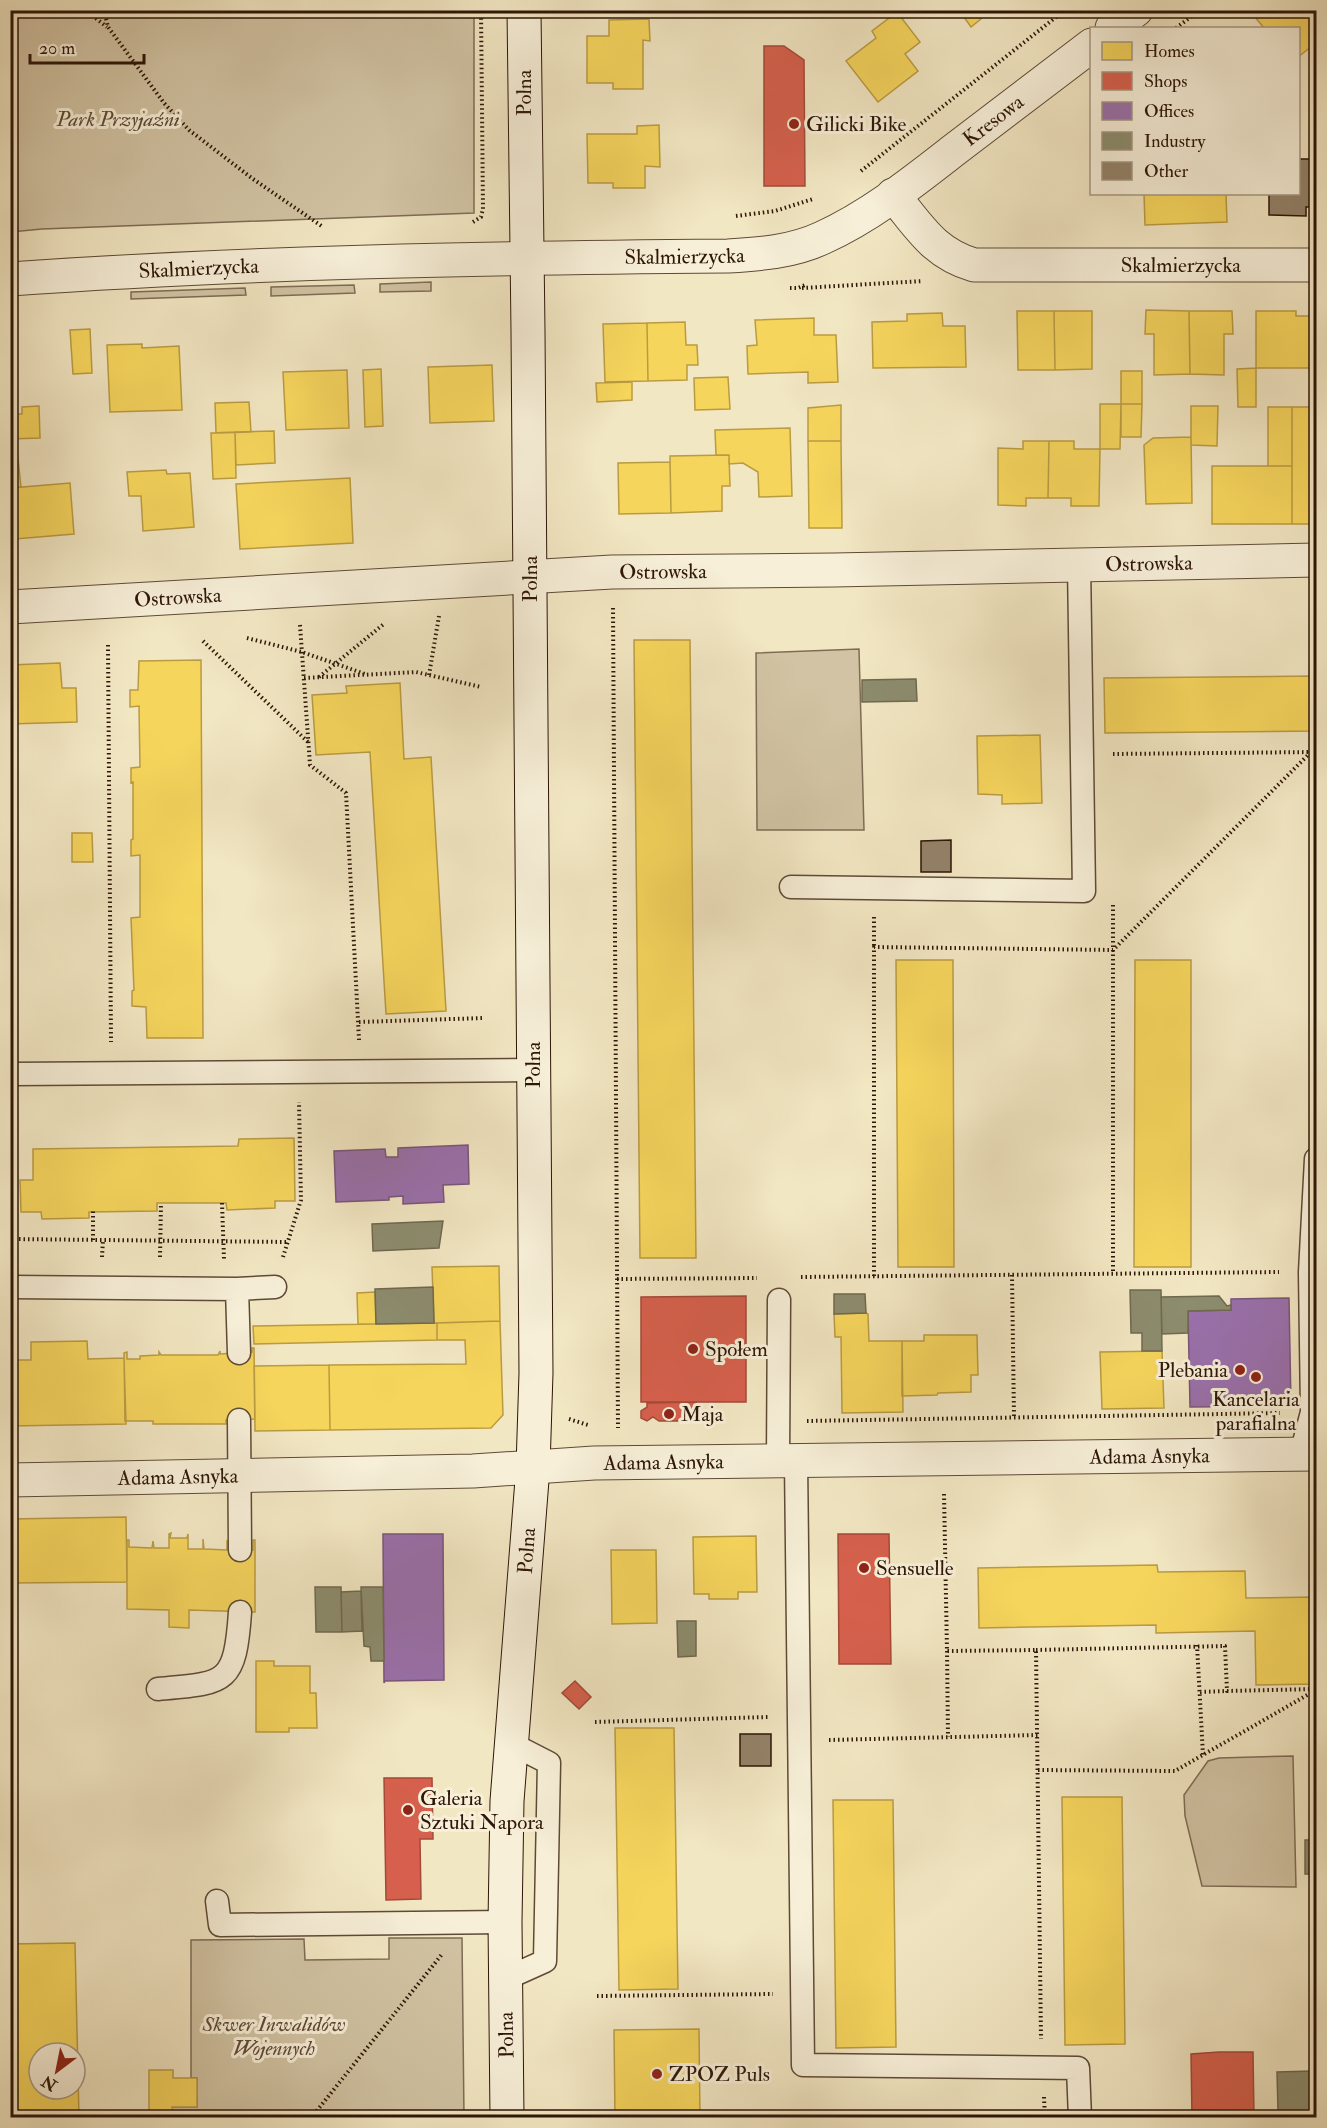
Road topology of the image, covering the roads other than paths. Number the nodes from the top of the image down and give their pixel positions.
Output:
1 (524, 10) edge
2 (1136, 10) edge
3 (1113, 27) edge
4 (1090, 47) edge
5 (893, 195) junction
6 (526, 259) junction
7 (1317, 265) edge
8 (10, 279) edge
9 (1317, 560) edge
10 (1079, 564) junction
11 (530, 576) junction
12 (10, 607) edge
13 (791, 887) dead end
14 (533, 1070) junction
15 (12, 1074) road end
16 (1316, 1160) edge
17 (11, 1287) edge
18 (275, 1287) road end
19 (230, 1289) junction
20 (779, 1300) dead end
21 (238, 1353) dead end
22 (239, 1420) dead end
23 (1309, 1454) edge
24 (787, 1461) junction
25 (534, 1467) junction
26 (240, 1476) junction
27 (10, 1480) edge
28 (240, 1550) dead end
29 (240, 1612) dead end
30 (158, 1689) dead end
31 (510, 1743) junction
32 (217, 1902) dead end
33 (505, 1922) junction
34 (505, 1979) junction
35 (507, 2118) edge
36 (1080, 2118) edge

1 - 6 street, Polna
2 - 3 street
4 - 5 street, Kresowa
5 - 6 street, Skalmierzycka
5 - 7 street, Skalmierzycka
6 - 8 street, Skalmierzycka
6 - 11 street, Polna
9 - 10 street, Ostrowska
10 - 11 street, Ostrowska
10 - 13 lane
11 - 12 street, Ostrowska
11 - 14 street, Polna
14 - 15 lane
14 - 25 street, Polna
16 - 23 lane
17 - 19 lane
18 - 19 lane
19 - 21 lane
20 - 24 lane
22 - 26 lane
23 - 24 street, Adama Asnyka
24 - 25 street, Adama Asnyka
24 - 36 lane
25 - 26 street, Adama Asnyka
25 - 31 street, Polna
26 - 27 street, Adama Asnyka
26 - 28 lane
29 - 30 lane
31 - 33 street, Polna
31 - 34 lane
32 - 33 lane
33 - 34 street, Polna
34 - 35 street, Polna

